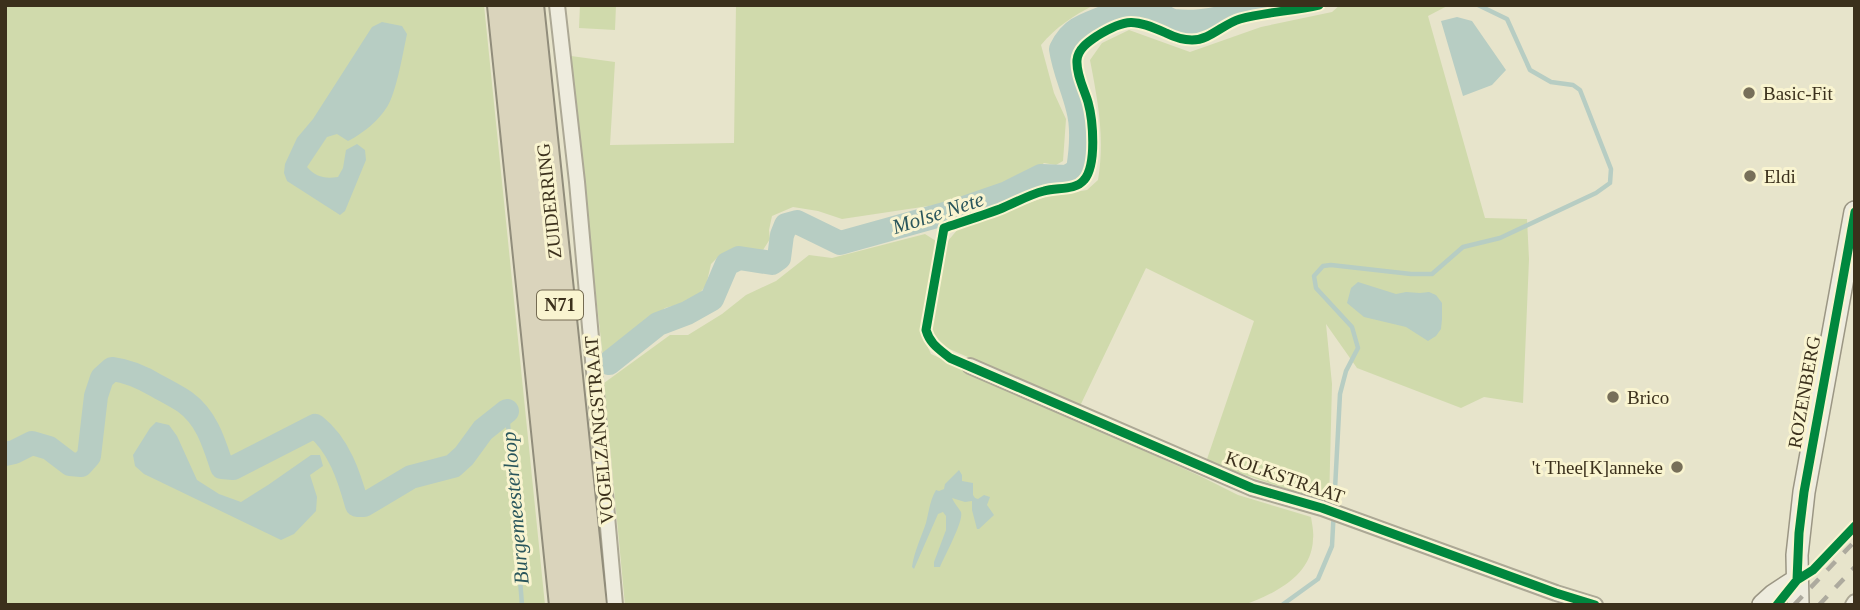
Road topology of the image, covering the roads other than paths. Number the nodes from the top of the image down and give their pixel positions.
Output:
1 (502, 5) edge
2 (529, 5) edge
3 (557, 5) edge
4 (1855, 212) edge
5 (970, 366) dead end
6 (1797, 580) junction
7 (564, 605) edge
8 (592, 605) edge
9 (615, 605) edge
10 (1595, 605) edge
11 (1763, 605) edge
12 (1798, 605) edge

1 - 7 highway, ZUIDERRING / N71
2 - 8 highway, ZUIDERRING / N71
3 - 9 street, VOGELZANGSTRAAT
4 - 6 main road, ROZENBERG
5 - 10 street, KOLKSTRAAT
6 - 11 main road
6 - 12 main road, ROZENBERG

